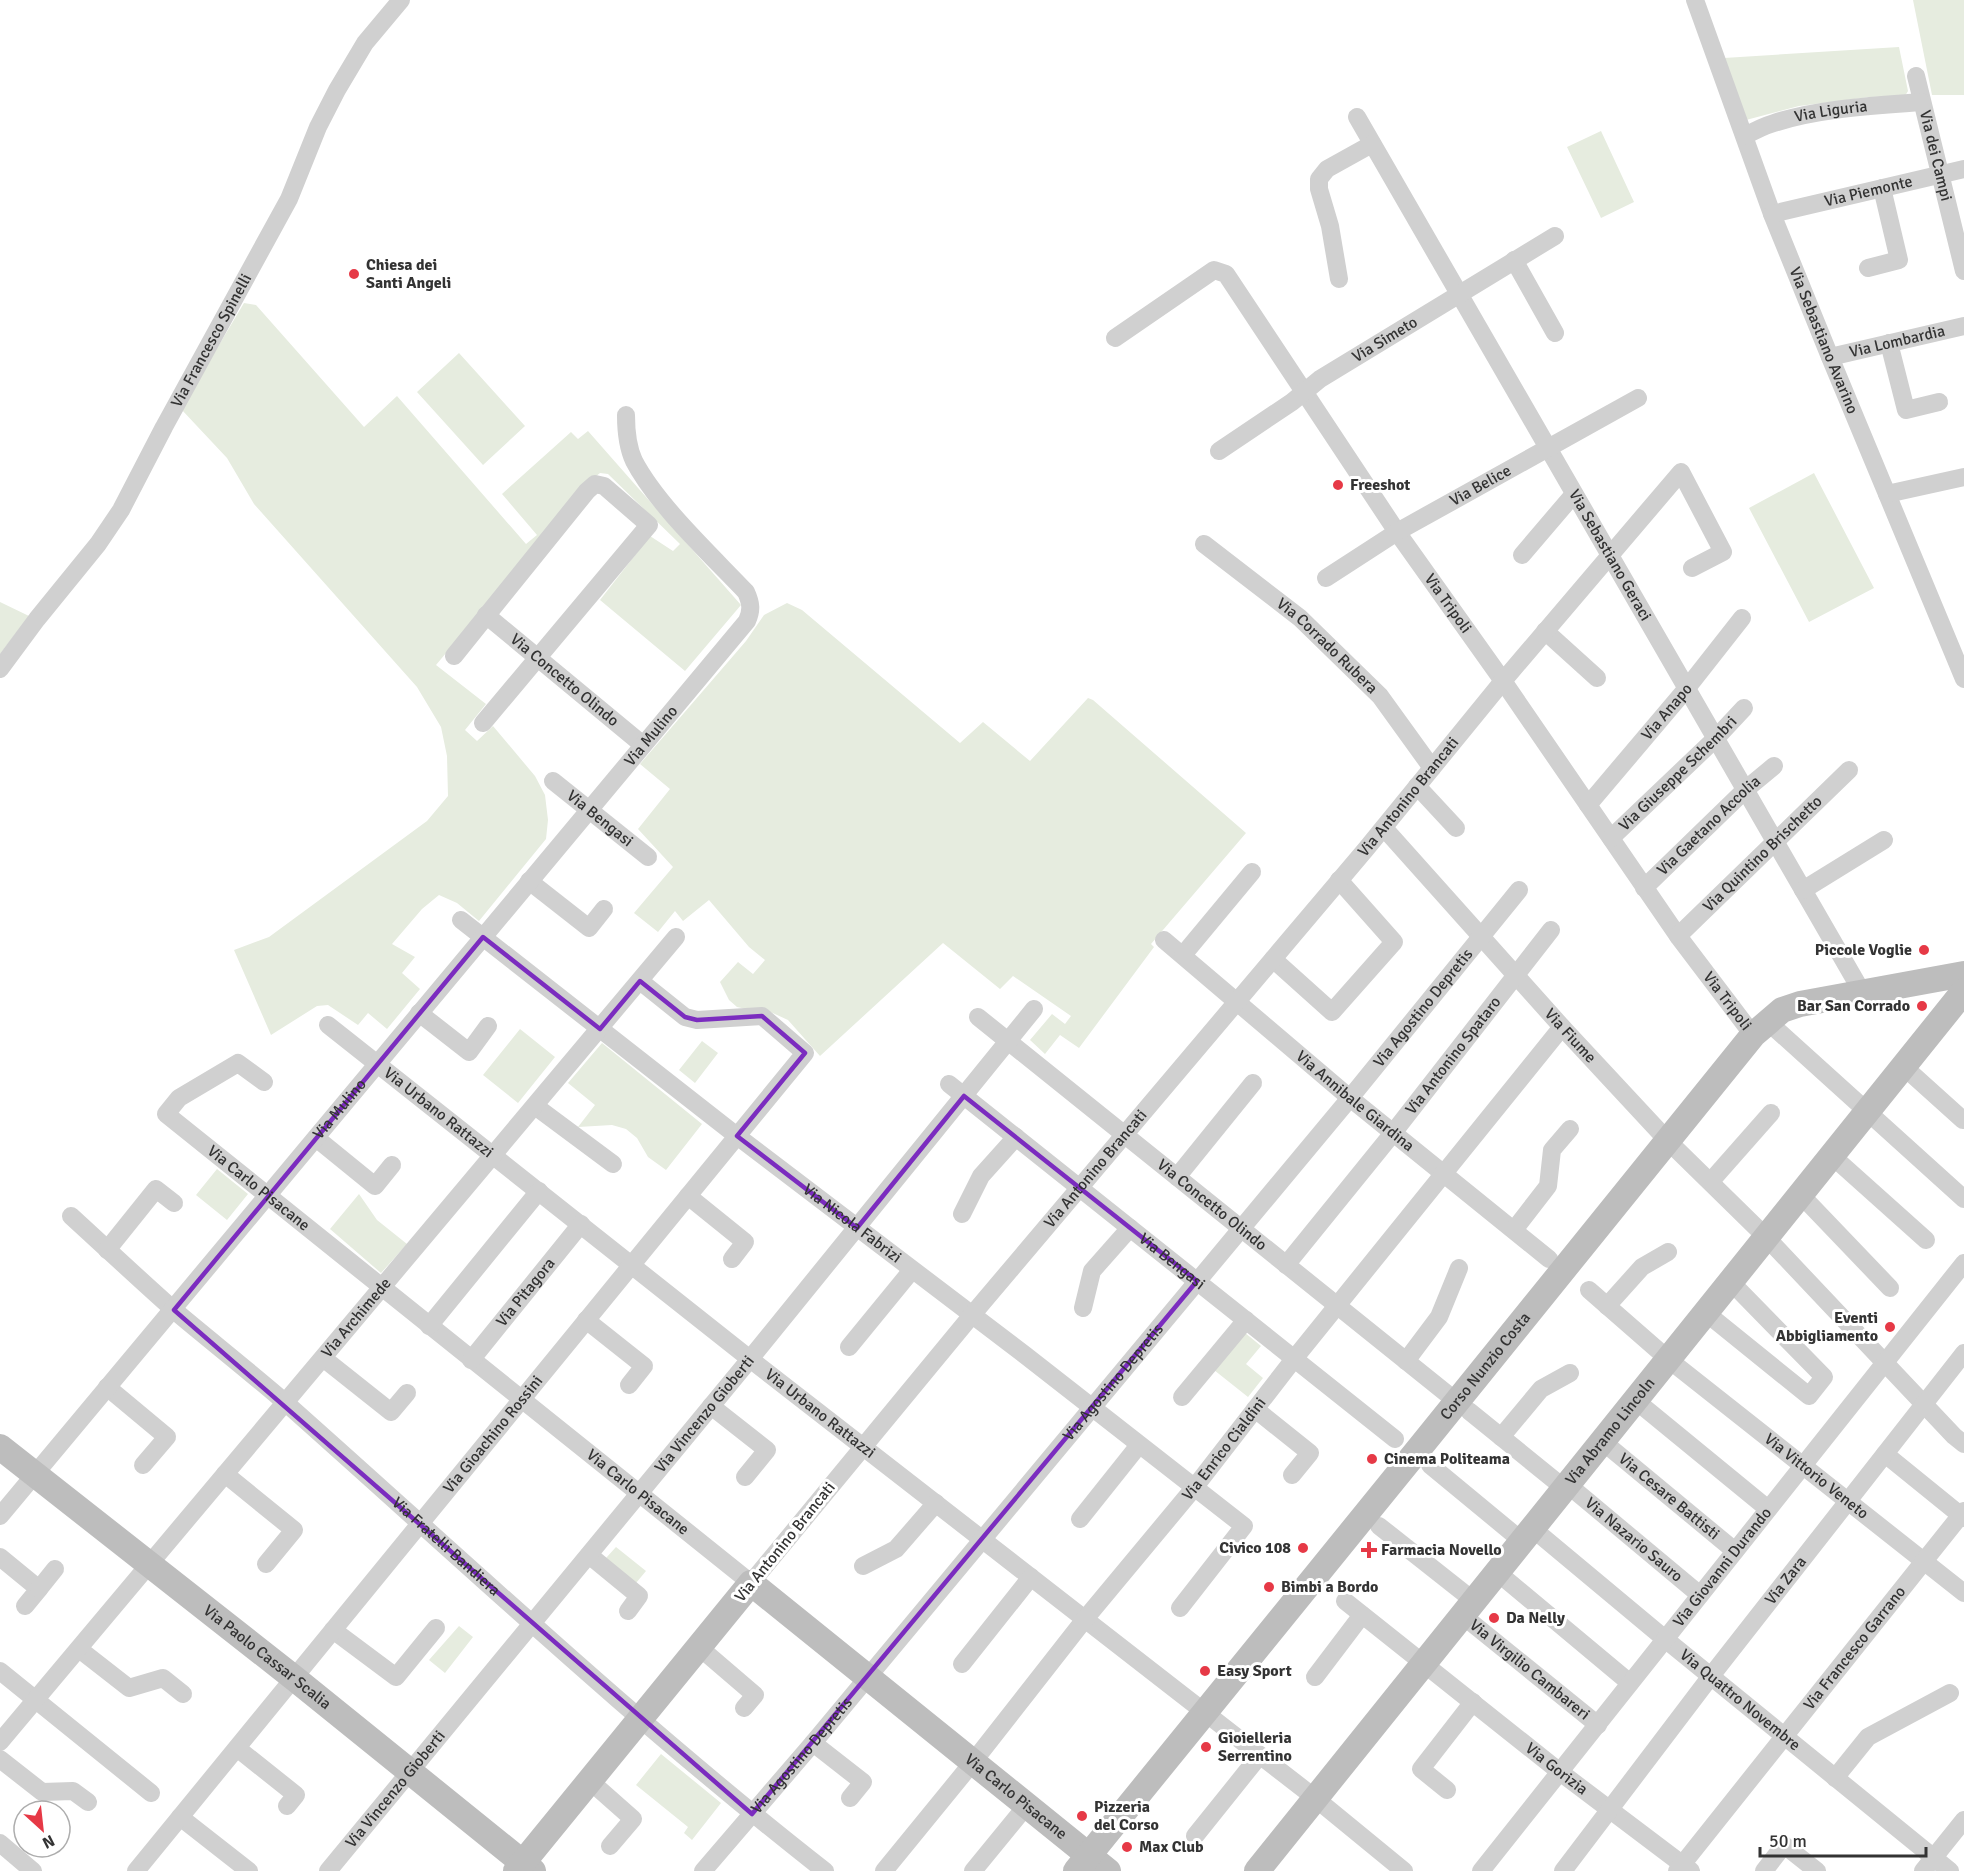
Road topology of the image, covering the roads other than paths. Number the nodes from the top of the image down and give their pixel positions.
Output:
1 (401, 0) edge
2 (1695, 0) edge
3 (1916, 75) dead end
4 (1922, 102) junction
5 (1356, 117) dead end
6 (1744, 136) junction
7 (1372, 144) junction
8 (1964, 169) edge
9 (1941, 175) junction
10 (1882, 189) junction
11 (1772, 214) junction
12 (1555, 236) dead end
13 (1514, 260) junction
14 (1869, 268) dead end
15 (1964, 271) edge
16 (1339, 279) dead end
17 (1459, 294) junction
18 (1964, 326) edge
19 (1555, 333) dead end
20 (1115, 339) dead end
21 (1889, 343) junction
22 (1830, 357) junction
23 (1305, 392) junction
24 (1638, 398) dead end
25 (1939, 402) dead end
26 (626, 415) dead end
27 (1548, 448) junction
28 (1219, 451) dead end
29 (1964, 477) edge
30 (1574, 494) junction
31 (1887, 494) junction
32 (1397, 532) junction
33 (1204, 544) dead end
34 (1522, 555) dead end
35 (1610, 557) junction
36 (1692, 568) dead end
37 (1326, 578) dead end
38 (486, 615) junction
39 (1742, 618) dead end
40 (1545, 631) junction
41 (1958, 649) edge
42 (454, 656) dead end
43 (538, 658) junction
44 (0, 669) edge
45 (1597, 678) dead end
46 (1964, 679) edge
47 (1503, 681) junction
48 (1687, 688) junction
49 (1744, 708) dead end
50 (483, 723) dead end
51 (1716, 738) junction
52 (643, 745) junction
53 (1774, 766) dead end
54 (1432, 768) junction
55 (1849, 770) dead end
56 (553, 781) dead end
57 (1417, 786) junction
58 (1745, 790) junction
59 (1588, 805) junction
60 (589, 810) junction
61 (1384, 828) junction
62 (1456, 828) dead end
63 (1611, 838) junction
64 (1884, 840) dead end
65 (1775, 841) junction
66 (648, 857) dead end
67 (1252, 872) dead end
68 (1339, 880) junction
69 (530, 881) junction
70 (1644, 888) junction
71 (1519, 890) dead end
72 (1803, 890) junction
73 (604, 909) dead end
74 (461, 920) dead end
75 (1551, 930) dead end
76 (1481, 936) junction
77 (1677, 936) junction
78 (483, 937) junction
79 (676, 938) dead end
80 (1164, 940) dead end
81 (1183, 955) junction
82 (1273, 959) junction
83 (1964, 974) edge
84 (1515, 975) junction
85 (640, 981) junction
86 (1964, 991) edge
87 (1862, 992) junction
88 (1238, 1001) junction
89 (1034, 1009) dead end
90 (418, 1013) junction
91 (978, 1017) dead end
92 (328, 1024) dead end
93 (488, 1026) dead end
94 (1562, 1027) junction
95 (1760, 1028) junction
96 (600, 1029) junction
97 (1009, 1041) junction
98 (378, 1064) junction
99 (1903, 1066) junction
100 (264, 1082) dead end
101 (1253, 1083) dead end
102 (950, 1084) dead end
103 (964, 1096) junction
104 (1350, 1098) junction
105 (535, 1106) junction
106 (1866, 1112) junction
107 (1771, 1113) dead end
108 (1964, 1120) edge
109 (1570, 1129) dead end
110 (1393, 1133) junction
111 (1125, 1135) junction
112 (737, 1136) junction
113 (1016, 1137) junction
114 (316, 1138) junction
115 (1668, 1141) junction
116 (494, 1155) junction
117 (1831, 1155) junction
118 (613, 1164) dead end
119 (392, 1165) dead end
120 (1444, 1175) junction
121 (1177, 1177) junction
122 (1711, 1181) junction
123 (1080, 1188) junction
124 (539, 1191) junction
125 (1800, 1194) junction
126 (268, 1196) junction
127 (688, 1196) junction
128 (1964, 1199) edge
129 (174, 1203) dead end
130 (962, 1215) dead end
131 (71, 1216) dead end
132 (580, 1224) junction
133 (857, 1228) junction
134 (1130, 1228) junction
135 (1240, 1228) junction
136 (1514, 1230) junction
137 (1766, 1237) junction
138 (1926, 1240) dead end
139 (107, 1250) junction
140 (1668, 1252) dead end
141 (732, 1259) dead end
142 (1549, 1259) dead end
143 (1964, 1263) edge
144 (632, 1264) junction
145 (1286, 1265) junction
146 (1459, 1268) dead end
147 (912, 1270) junction
148 (1197, 1281) junction
149 (1730, 1281) junction
150 (382, 1288) junction
151 (1890, 1288) dead end
152 (1589, 1290) dead end
153 (1338, 1306) junction
154 (1607, 1306) junction
155 (1083, 1308) dead end
156 (174, 1310) junction
157 (1705, 1312) junction
158 (972, 1315) junction
159 (586, 1320) junction
160 (1246, 1320) junction
161 (429, 1326) junction
162 (849, 1347) dead end
163 (1964, 1353) edge
164 (323, 1358) junction
165 (750, 1359) junction
166 (1294, 1359) junction
167 (1668, 1359) junction
168 (471, 1360) junction
169 (1406, 1361) junction
170 (1885, 1362) junction
171 (1570, 1373) dead end
172 (628, 1385) dead end
173 (108, 1387) junction
174 (407, 1393) dead end
175 (1446, 1393) dead end
176 (1182, 1397) dead end
177 (521, 1400) junction
178 (1635, 1400) junction
179 (285, 1403) junction
180 (1924, 1404) junction
181 (711, 1406) junction
182 (1092, 1407) junction
183 (1256, 1409) junction
184 (1468, 1411) dead end
185 (1501, 1437) junction
186 (1395, 1439) dead end
187 (1602, 1441) junction
188 (1964, 1444) edge
189 (1139, 1445) junction
190 (863, 1446) junction
191 (0, 1448) edge
192 (1885, 1455) junction
193 (143, 1465) dead end
194 (1430, 1465) dead end
195 (1803, 1465) junction
196 (35, 1474) junction
197 (225, 1474) junction
198 (1292, 1475) dead end
199 (746, 1477) dead end
200 (1566, 1486) junction
201 (1194, 1488) junction
202 (640, 1493) junction
203 (1849, 1502) junction
204 (936, 1503) junction
205 (1768, 1509) junction
206 (1963, 1515) edge
207 (0, 1516) edge
208 (1080, 1519) dead end
209 (419, 1525) junction
210 (1379, 1526) dead end
211 (1527, 1534) junction
212 (982, 1540) junction
213 (1735, 1551) junction
214 (589, 1555) junction
215 (0, 1557) edge
216 (1924, 1561) junction
217 (266, 1564) dead end
218 (149, 1565) junction
219 (863, 1566) dead end
220 (55, 1569) dead end
221 (1497, 1572) junction
222 (1031, 1577) junction
223 (751, 1583) junction
224 (39, 1589) junction
225 (1964, 1593) edge
226 (1700, 1595) junction
227 (1345, 1601) dead end
228 (25, 1605) dead end
229 (1180, 1608) dead end
230 (1468, 1608) junction
231 (628, 1611) dead end
232 (1362, 1615) junction
233 (1085, 1619) junction
234 (531, 1624) junction
235 (436, 1629) dead end
236 (333, 1630) junction
237 (1665, 1639) junction
238 (699, 1647) junction
239 (79, 1649) junction
240 (1424, 1663) junction
241 (962, 1664) dead end
242 (0, 1671) edge
243 (868, 1677) junction
244 (1315, 1677) dead end
245 (1711, 1677) junction
246 (294, 1678) junction
247 (1630, 1683) junction
248 (1950, 1693) dead end
249 (183, 1694) dead end
250 (36, 1700) junction
251 (1473, 1702) junction
252 (744, 1708) dead end
253 (1204, 1712) junction
254 (640, 1719) junction
255 (1598, 1725) junction
256 (1784, 1736) junction
257 (0, 1742) edge
258 (813, 1743) junction
259 (237, 1748) junction
260 (1260, 1755) junction
261 (0, 1759) edge
262 (973, 1762) junction
263 (410, 1772) junction
264 (1560, 1772) junction
265 (1835, 1778) junction
266 (590, 1781) junction
267 (1447, 1790) dead end
268 (151, 1793) dead end
269 (850, 1798) dead end
270 (1315, 1798) junction
271 (88, 1802) dead end
272 (1027, 1805) junction
273 (287, 1806) dead end
274 (1610, 1810) junction
275 (752, 1814) junction
276 (180, 1817) junction
277 (1964, 1820) edge
278 (1195, 1836) dead end
279 (0, 1843) edge
280 (610, 1846) dead end
281 (1082, 1863) edge
282 (1928, 1864) edge
283 (524, 1868) edge
284 (1684, 1869) edge
285 (138, 1870) edge
286 (33, 1871) edge
287 (249, 1871) edge
288 (328, 1871) edge
289 (703, 1871) edge
290 (825, 1871) edge
291 (884, 1871) edge
292 (973, 1871) edge
293 (1108, 1871) edge
294 (1257, 1871) edge
295 (1404, 1871) edge
296 (1481, 1871) edge
297 (1563, 1871) edge
298 (1764, 1871) edge
299 (1817, 1871) edge
300 (1950, 1871) edge

1 - 44 street, Via Francesco Spinelli
2 - 6 street, Via Sebastiano Avarino
3 - 4 street, Via dei Campi
4 - 6 street, Via Liguria
4 - 9 street, Via dei Campi
5 - 7 street, Via Sebastiano Geraci
6 - 11 street, Via Sebastiano Avarino
7 - 16 street
7 - 17 street, Via Sebastiano Geraci
8 - 9 street, Via Piemonte
9 - 10 street, Via Piemonte
9 - 15 street, Via dei Campi
10 - 11 street, Via Piemonte
10 - 14 street
11 - 22 street, Via Sebastiano Avarino
12 - 13 street, Via Simeto
13 - 17 street, Via Simeto
13 - 19 street
17 - 23 street, Via Simeto
17 - 27 street, Via Sebastiano Geraci
18 - 21 street, Via Lombardia
20 - 23 street, Via Tripoli
21 - 22 street, Via Lombardia
21 - 25 street
22 - 31 street, Via Sebastiano Avarino
23 - 28 street, Via Simeto
23 - 32 street, Via Tripoli
24 - 27 street, Via Belice
26 - 52 street, Via Mulino
27 - 30 street, Via Sebastiano Geraci
27 - 32 street, Via Belice
29 - 31 street
30 - 34 street
30 - 35 street, Via Sebastiano Geraci
31 - 41 street, Via Sebastiano Avarino
32 - 37 street, Via Belice
32 - 47 street, Via Tripoli
33 - 54 street, Via Corrado Rubera
35 - 36 street, Via Antonino Brancati
35 - 40 street, Via Antonino Brancati
35 - 48 street, Via Sebastiano Geraci
38 - 42 street
38 - 43 street, Via Concetto Olindo
38 - 43 street
39 - 48 street, Via Anapo
40 - 45 street
40 - 47 street, Via Antonino Brancati
41 - 46 street, Via Sebastiano Avarino
43 - 50 street
43 - 52 street, Via Concetto Olindo
47 - 54 street, Via Antonino Brancati
47 - 59 street, Via Tripoli
48 - 51 street, Via Sebastiano Geraci
48 - 59 street, Via Anapo
49 - 51 street, Via Giuseppe Schembri
51 - 58 street, Via Sebastiano Geraci
51 - 63 street, Via Giuseppe Schembri
52 - 60 street, Via Mulino
53 - 58 street, Via Gaetano Accolia
54 - 57 street, Via Antonino Brancati
55 - 65 street, Via Quintino Brischetto
56 - 60 street, Via Bengasi
57 - 61 street, Via Antonino Brancati
57 - 62 street
58 - 65 street, Via Sebastiano Geraci
58 - 70 street, Via Gaetano Accolia
59 - 63 street, Via Tripoli
60 - 66 street, Via Bengasi
60 - 69 street, Via Mulino
61 - 68 street, Via Antonino Brancati
61 - 76 street, Via Fiume
63 - 70 street, Via Tripoli
64 - 72 street
65 - 72 street, Via Sebastiano Geraci
65 - 77 street, Via Quintino Brischetto
67 - 81 street
68 - 82 street, Via Antonino Brancati
68 - 82 street
69 - 73 street
69 - 78 street, Via Mulino
70 - 77 street, Via Tripoli
71 - 76 street, Via Agostino Depretis
72 - 87 street, Via Sebastiano Geraci
74 - 78 street, Via Nicola Fabrizi
75 - 84 street, Via Antonino Spataro
76 - 84 street, Via Fiume
76 - 104 street, Via Agostino Depretis
77 - 95 street, Via Tripoli
78 - 90 street, Via Mulino
78 - 96 street, Via Nicola Fabrizi
79 - 85 street, Via Archimede
80 - 81 street, Via Annibale Giardina
81 - 88 street, Via Annibale Giardina
82 - 88 street, Via Antonino Brancati
83 - 87 street, Corso Nunzio Costa
84 - 94 street, Via Fiume
84 - 110 street, Via Antonino Spataro
85 - 96 street, Via Archimede
85 - 112 street, Via Gioachino Rossini
86 - 99 street, Via Abramo Lincoln
87 - 95 street, Corso Nunzio Costa
88 - 104 street, Via Annibale Giardina
88 - 111 street, Via Antonino Brancati
89 - 97 street, Via Vincenzo Gioberti
90 - 93 street
90 - 98 street, Via Mulino
91 - 97 street, Via Concetto Olindo
92 - 98 street, Via Urbano Rattazzi
94 - 115 street, Via Fiume
94 - 120 street, Via Enrico Cialdini
95 - 106 street, Via Tripoli
95 - 115 street, Corso Nunzio Costa
96 - 105 street, Via Archimede
96 - 112 street, Via Nicola Fabrizi
97 - 103 street, Via Vincenzo Gioberti
97 - 111 street, Via Concetto Olindo
98 - 114 street, Via Mulino
98 - 116 street, Via Urbano Rattazzi
99 - 106 street, Via Abramo Lincoln
99 - 108 street
100 - 126 street, Via Carlo Pisacane
101 - 121 street
102 - 103 street, Via Bengasi
103 - 113 street, Via Bengasi
103 - 133 street, Via Vincenzo Gioberti
104 - 110 street, Via Annibale Giardina
104 - 135 street, Via Agostino Depretis
105 - 116 street, Via Archimede
105 - 118 street
106 - 117 street, Via Abramo Lincoln
106 - 128 street, Via Tripoli
107 - 122 street
109 - 136 street
110 - 120 street, Via Annibale Giardina
110 - 145 street, Via Antonino Spataro
111 - 121 street, Via Concetto Olindo
111 - 123 street, Via Antonino Brancati
112 - 127 street, Via Gioachino Rossini
112 - 133 street, Via Nicola Fabrizi
113 - 123 street, Via Bengasi
113 - 130 street
114 - 119 street
114 - 126 street, Via Mulino
115 - 122 street, Via Fiume
115 - 253 street, Corso Nunzio Costa
116 - 124 street, Via Urbano Rattazzi
116 - 150 street, Via Archimede
117 - 125 street, Via Abramo Lincoln
117 - 138 street
120 - 136 street, Via Annibale Giardina
120 - 153 street, Via Enrico Cialdini
121 - 135 street, Via Concetto Olindo
122 - 137 street, Via Fiume
123 - 134 street, Via Bengasi
123 - 158 street, Via Antonino Brancati
124 - 132 street, Via Urbano Rattazzi
124 - 161 street
125 - 137 street, Via Abramo Lincoln
125 - 151 street
126 - 150 street, Via Carlo Pisacane
126 - 156 street, Via Mulino
127 - 141 street
127 - 144 street, Via Gioachino Rossini
129 - 139 street
131 - 139 street, Via Fratelli Bandiera
132 - 144 street, Via Urbano Rattazzi
132 - 168 street, Via Pitagora
133 - 147 street, Via Nicola Fabrizi
133 - 165 street, Via Vincenzo Gioberti
134 - 148 street, Via Bengasi
134 - 155 street
135 - 145 street, Via Concetto Olindo
135 - 148 street, Via Agostino Depretis
136 - 142 street, Via Annibale Giardina
137 - 149 street, Via Abramo Lincoln
137 - 170 street, Via Fiume
139 - 156 street, Via Fratelli Bandiera
140 - 154 street
143 - 170 street, Via Giovanni Durando
144 - 159 street, Via Gioachino Rossini
144 - 165 street, Via Urbano Rattazzi
145 - 153 street, Via Concetto Olindo
146 - 169 street
147 - 158 street, Via Nicola Fabrizi
147 - 162 street
148 - 160 street, Via Bengasi
148 - 182 street, Via Agostino Depretis
149 - 157 street, Via Abramo Lincoln
149 - 157 street
150 - 161 street, Via Carlo Pisacane
150 - 164 street, Via Archimede
152 - 154 street
153 - 166 street, Via Enrico Cialdini
153 - 169 street, Via Concetto Olindo
154 - 167 street
156 - 173 street, Via Mulino
156 - 179 street, Via Fratelli Bandiera
157 - 167 street, Via Abramo Lincoln
158 - 182 street, Via Nicola Fabrizi
158 - 190 street, Via Antonino Brancati
159 - 172 street
159 - 177 street, Via Gioachino Rossini
160 - 166 street, Via Bengasi
160 - 176 street
161 - 168 street, Via Carlo Pisacane
163 - 180 street, Via Zara
164 - 174 street
164 - 179 street, Via Archimede
165 - 181 street, Via Vincenzo Gioberti
165 - 190 street, Via Urbano Rattazzi
166 - 183 street, Via Enrico Cialdini
166 - 186 street, Via Bengasi
167 - 178 street, Via Abramo Lincoln
167 - 195 street, Via Vittorio Veneto
168 - 177 street, Via Carlo Pisacane
169 - 175 street, Via Concetto Olindo
170 - 180 street, Via Fiume
170 - 195 street, Via Giovanni Durando
171 - 185 street
173 - 193 street
173 - 196 street, Via Mulino
177 - 202 street, Via Carlo Pisacane
177 - 209 street, Via Gioachino Rossini
178 - 187 street, Via Abramo Lincoln
178 - 205 street
179 - 197 street, Via Archimede
179 - 209 street, Via Fratelli Bandiera
180 - 188 street, Via Fiume
180 - 192 street, Via Zara
181 - 199 street
181 - 202 street, Via Vincenzo Gioberti
182 - 189 street, Via Nicola Fabrizi
182 - 212 street, Via Agostino Depretis
183 - 198 street
183 - 201 street, Via Enrico Cialdini
184 - 185 street
185 - 200 street
187 - 200 street, Via Abramo Lincoln
187 - 213 street, Via Cesare Battisti
189 - 201 street, Via Nicola Fabrizi
189 - 208 street
190 - 204 street, Via Urbano Rattazzi
190 - 223 street, Via Antonino Brancati
191 - 196 street, Via Paolo Cassar Scalia
192 - 203 street, Via Zara
192 - 206 street
194 - 211 street
195 - 203 street, Via Vittorio Veneto
195 - 205 street, Via Giovanni Durando
196 - 207 street, Via Mulino
196 - 218 street, Via Paolo Cassar Scalia
197 - 217 street
197 - 218 street, Via Archimede
200 - 211 street, Via Abramo Lincoln
200 - 226 street, Via Nazario Sauro
201 - 229 street, Via Nicola Fabrizi
201 - 233 street, Via Enrico Cialdini
202 - 214 street, Via Vincenzo Gioberti
202 - 223 street, Via Carlo Pisacane
203 - 216 street, Via Vittorio Veneto
203 - 245 street, Via Zara
204 - 212 street, Via Urbano Rattazzi
204 - 219 street
205 - 213 street, Via Giovanni Durando
206 - 216 street, Via Francesco Garrano
209 - 234 street, Via Fratelli Bandiera
209 - 236 street, Via Gioachino Rossini
210 - 230 street, Via Virgilio Cambareri
211 - 221 street, Via Abramo Lincoln
211 - 237 street, Via Quattro Novembre
212 - 222 street, Via Urbano Rattazzi
212 - 243 street, Via Agostino Depretis
213 - 226 street, Via Giovanni Durando
214 - 231 street
214 - 234 street, Via Vincenzo Gioberti
215 - 224 street
216 - 225 street, Via Vittorio Veneto
216 - 256 street, Via Francesco Garrano
218 - 239 street, Via Archimede
218 - 246 street, Via Paolo Cassar Scalia
220 - 224 street
221 - 230 street, Via Abramo Lincoln
221 - 247 street
222 - 233 street, Via Urbano Rattazzi
222 - 241 street
223 - 238 street, Via Antonino Brancati
223 - 243 street, Via Carlo Pisacane
224 - 228 street
226 - 237 street, Via Giovanni Durando
227 - 232 street
230 - 240 street, Via Abramo Lincoln
230 - 255 street, Via Virgilio Cambareri
232 - 240 street
232 - 244 street
233 - 253 street, Via Urbano Rattazzi
233 - 262 street, Via Enrico Cialdini
234 - 254 street, Via Fratelli Bandiera
234 - 263 street, Via Vincenzo Gioberti
235 - 236 street
236 - 246 street, Via Gioachino Rossini
237 - 245 street, Via Quattro Novembre
237 - 247 street, Via Giovanni Durando
238 - 252 street
238 - 254 street, Via Antonino Brancati
239 - 249 street
239 - 250 street, Via Archimede
240 - 251 street, Via Gorizia
240 - 270 street, Via Abramo Lincoln
242 - 250 street
243 - 258 street, Via Agostino Depretis
243 - 262 street, Via Carlo Pisacane
245 - 256 street, Via Quattro Novembre
245 - 274 street, Via Zara
246 - 259 street, Via Gioachino Rossini
246 - 263 street, Via Paolo Cassar Scalia
247 - 255 street, Via Giovanni Durando
248 - 265 street
250 - 257 street, Via Archimede
250 - 268 street
251 - 264 street, Via Gorizia
251 - 267 street
253 - 260 street, Via Urbano Rattazzi
253 - 281 street, Corso Nunzio Costa
254 - 266 street, Via Antonino Brancati
254 - 275 street, Via Fratelli Bandiera
255 - 264 street, Via Giovanni Durando
256 - 265 street, Via Quattro Novembre
256 - 284 street, Via Francesco Garrano
258 - 269 street
258 - 275 street, Via Agostino Depretis
259 - 273 street
259 - 276 street, Via Gioachino Rossini
260 - 270 street, Via Urbano Rattazzi
260 - 278 street
261 - 271 street
262 - 272 street, Via Carlo Pisacane
262 - 291 street, Via Enrico Cialdini
263 - 283 street, Via Paolo Cassar Scalia
263 - 288 street, Via Vincenzo Gioberti
264 - 274 street, Via Gorizia
264 - 296 street, Via Giovanni Durando
265 - 282 street, Via Quattro Novembre
266 - 280 street
266 - 283 street, Via Antonino Brancati
270 - 294 street, Via Abramo Lincoln
270 - 295 street, Via Urbano Rattazzi
272 - 281 street, Via Carlo Pisacane
272 - 292 street
274 - 284 street, Via Gorizia
274 - 297 street, Via Zara
275 - 289 street, Via Agostino Depretis
275 - 290 street, Via Fratelli Bandiera
276 - 285 street, Via Gioachino Rossini
276 - 287 street
277 - 282 street
279 - 286 street
281 - 293 street, Via Carlo Pisacane
282 - 300 street, Via Quattro Novembre
298 - 299 street

